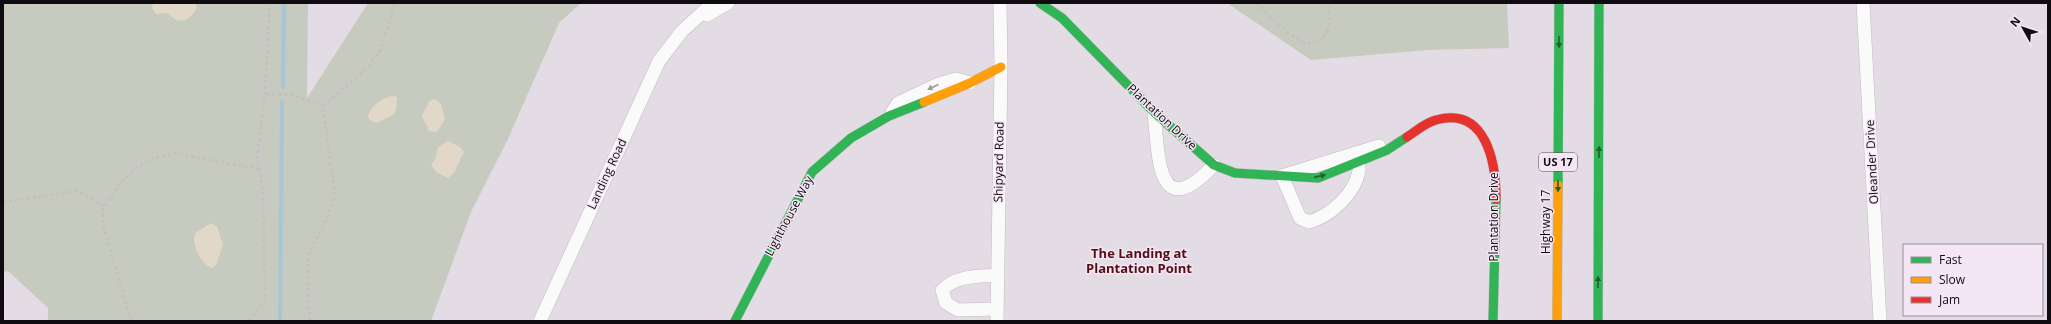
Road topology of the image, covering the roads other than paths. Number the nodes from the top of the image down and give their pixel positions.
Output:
1 (713, 3) edge
2 (728, 3) edge
3 (1000, 3) edge
4 (1040, 3) edge
5 (1056, 3) edge
6 (1559, 3) edge
7 (1599, 3) edge
8 (1863, 3) edge
9 (1062, 18) junction
10 (682, 31) junction
11 (1001, 66) junction
12 (970, 83) joint
13 (1154, 113) junction
14 (889, 116) joint
15 (1402, 140) joint
16 (1357, 158) junction
17 (1214, 165) junction
18 (1282, 176) junction
19 (997, 275) junction
20 (756, 280) junction
21 (996, 315) edge
22 (540, 321) edge
23 (727, 321) edge
24 (735, 321) edge
25 (1493, 321) edge
26 (1557, 321) edge
27 (1598, 321) edge
28 (1880, 321) edge

1 - 10 street, Landing Road
2 - 10 street, Landing Road
3 - 11 street, Shipyard Road
4 - 9 main road, Plantation Drive
5 - 9 street, Plantation Drive
6 -> 26 main road, Highway 17 / US 17
27 -> 7 main road
8 - 28 street, Oleander Drive
9 - 13 main road, Plantation Drive
10 - 22 street, Landing Road
11 - 12 main road, Lighthouse Way
11 - 19 street, Shipyard Road
12 - 14 street, Lighthouse Way
13 - 17 main road, Plantation Drive
13 - 17 street
14 - 20 main road, Lighthouse Way
15 - 16 street, Plantation Drive
15 - 25 main road, Plantation Drive
16 - 18 street, Plantation Drive
16 - 18 street
17 - 18 main road, Plantation Drive
19 - 21 street, Shipyard Road
19 - 21 street
20 - 23 street, Lighthouse Way
20 - 24 main road, Lighthouse Way

